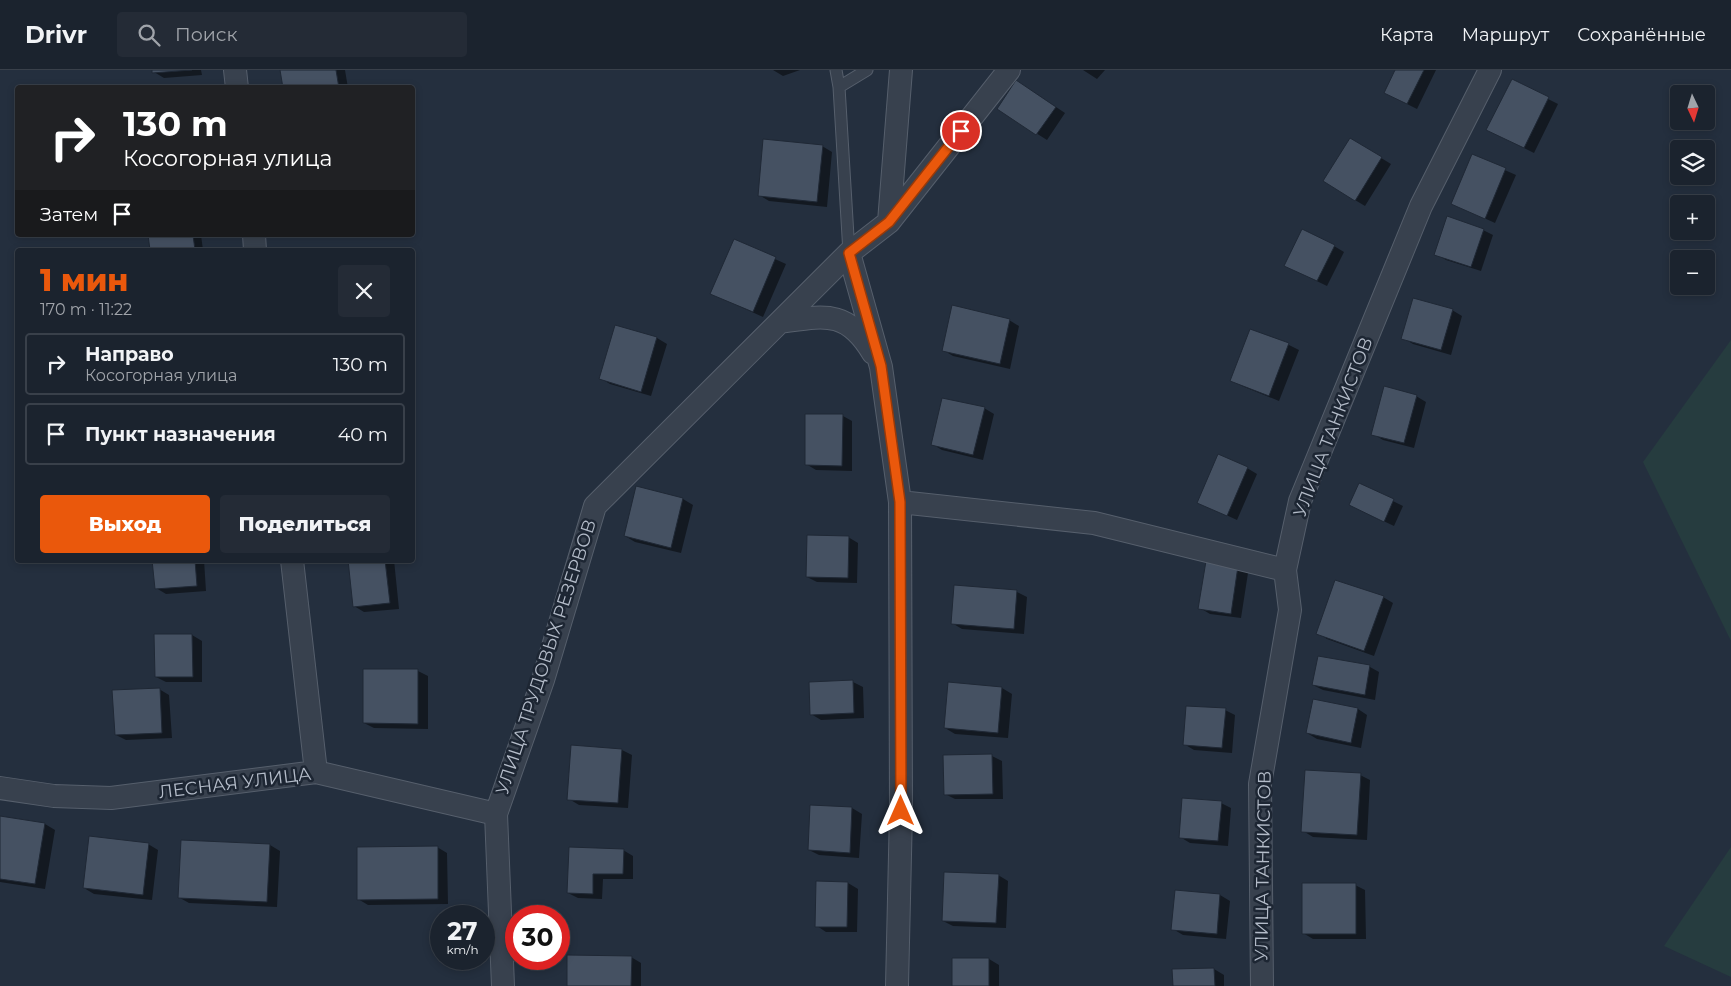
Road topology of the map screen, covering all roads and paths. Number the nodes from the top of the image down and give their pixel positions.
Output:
1 (235, 70) edge
2 (836, 70) edge
3 (867, 70) edge
4 (902, 70) edge
5 (1009, 70) edge
6 (1490, 70) edge
7 (237, 85) edge
8 (839, 87) junction
9 (889, 222) junction
10 (849, 253) junction
11 (780, 322) junction
12 (881, 366) junction
13 (900, 502) junction
14 (292, 563) edge
15 (1285, 570) junction
16 (316, 772) junction
17 (0, 788) edge
18 (496, 814) junction
19 (503, 986) edge
20 (897, 986) edge
21 (1262, 986) edge

1 - 7 street
2 - 8 lane
3 - 8 lane
4 - 9 street
5 - 9 street, УЛИЦА ТРУДОВЫХ РЕЗЕРВОВ
6 - 15 street, УЛИЦА ТАНКИСТОВ
8 - 10 lane
9 - 10 street, УЛИЦА ТРУДОВЫХ РЕЗЕРВОВ
10 - 11 street, УЛИЦА ТРУДОВЫХ РЕЗЕРВОВ
10 - 12 street
11 - 12 street
11 - 18 street, УЛИЦА ТРУДОВЫХ РЕЗЕРВОВ
12 - 13 street
13 - 15 street
13 - 20 street
14 - 16 street
15 - 21 street, УЛИЦА ТАНКИСТОВ
16 - 17 street, ЛЕСНАЯ УЛИЦА
16 - 18 street, ЛЕСНАЯ УЛИЦА
18 - 19 street, УЛИЦА ТРУДОВЫХ РЕЗЕРВОВ

